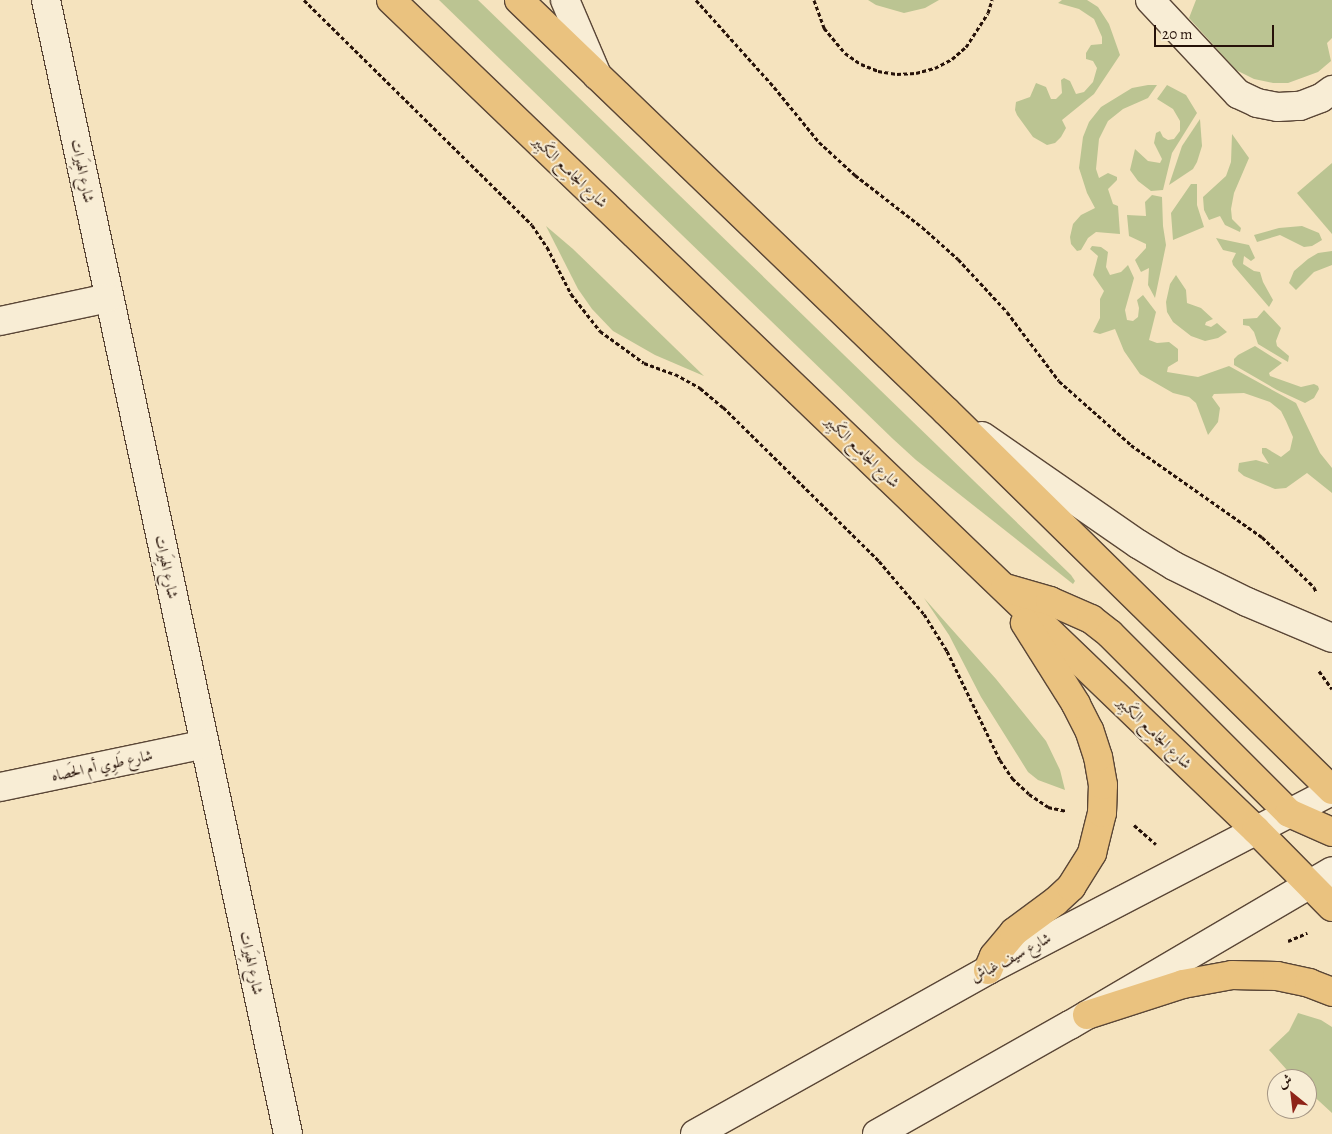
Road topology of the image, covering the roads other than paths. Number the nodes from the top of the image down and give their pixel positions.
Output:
1 (46, 0) edge
2 (391, 0) edge
3 (519, 0) edge
4 (565, 0) edge
5 (1150, 0) edge
6 (597, 75) junction
7 (1332, 90) edge
8 (108, 298) junction
9 (0, 321) edge
10 (946, 411) junction
11 (1004, 588) junction
12 (1328, 637) edge
13 (205, 744) junction
14 (0, 787) edge
15 (1332, 790) edge
16 (1289, 813) junction
17 (1256, 830) junction
18 (1332, 832) edge
19 (1332, 842) edge
20 (1321, 878) edge
21 (1332, 907) edge
22 (988, 970) junction
23 (1332, 992) edge
24 (1087, 1015) junction
25 (288, 1134) edge
26 (695, 1134) edge
27 (876, 1134) edge

1 - 8 street, شارع الهِيَرات
2 - 11 main road, شارع الجامِع الكَبِير
3 - 6 main road
4 - 6 street
5 - 7 street
6 - 10 main road
8 - 9 street
8 - 13 street, شارع الهِيَرات
10 - 12 street
10 - 15 main road
11 - 16 main road
11 - 17 main road, شارع الجامِع الكَبِير
11 - 22 main road
13 - 14 street, شارع طَوِي أم الحَصاه
13 - 25 street, شارع الهِيَرات
15 - 16 street, شارع سيف غباش
16 - 17 street, شارع سيف غباش
16 - 18 main road
17 - 19 main road
17 - 20 main road, شارع الجامِع الكَبِير
17 - 22 street, شارع سيف غباش
20 - 21 main road, شارع الجامِع الكَبِير
20 - 24 street
22 - 26 street, شارع سيف غباش
23 - 24 main road
24 - 27 street

